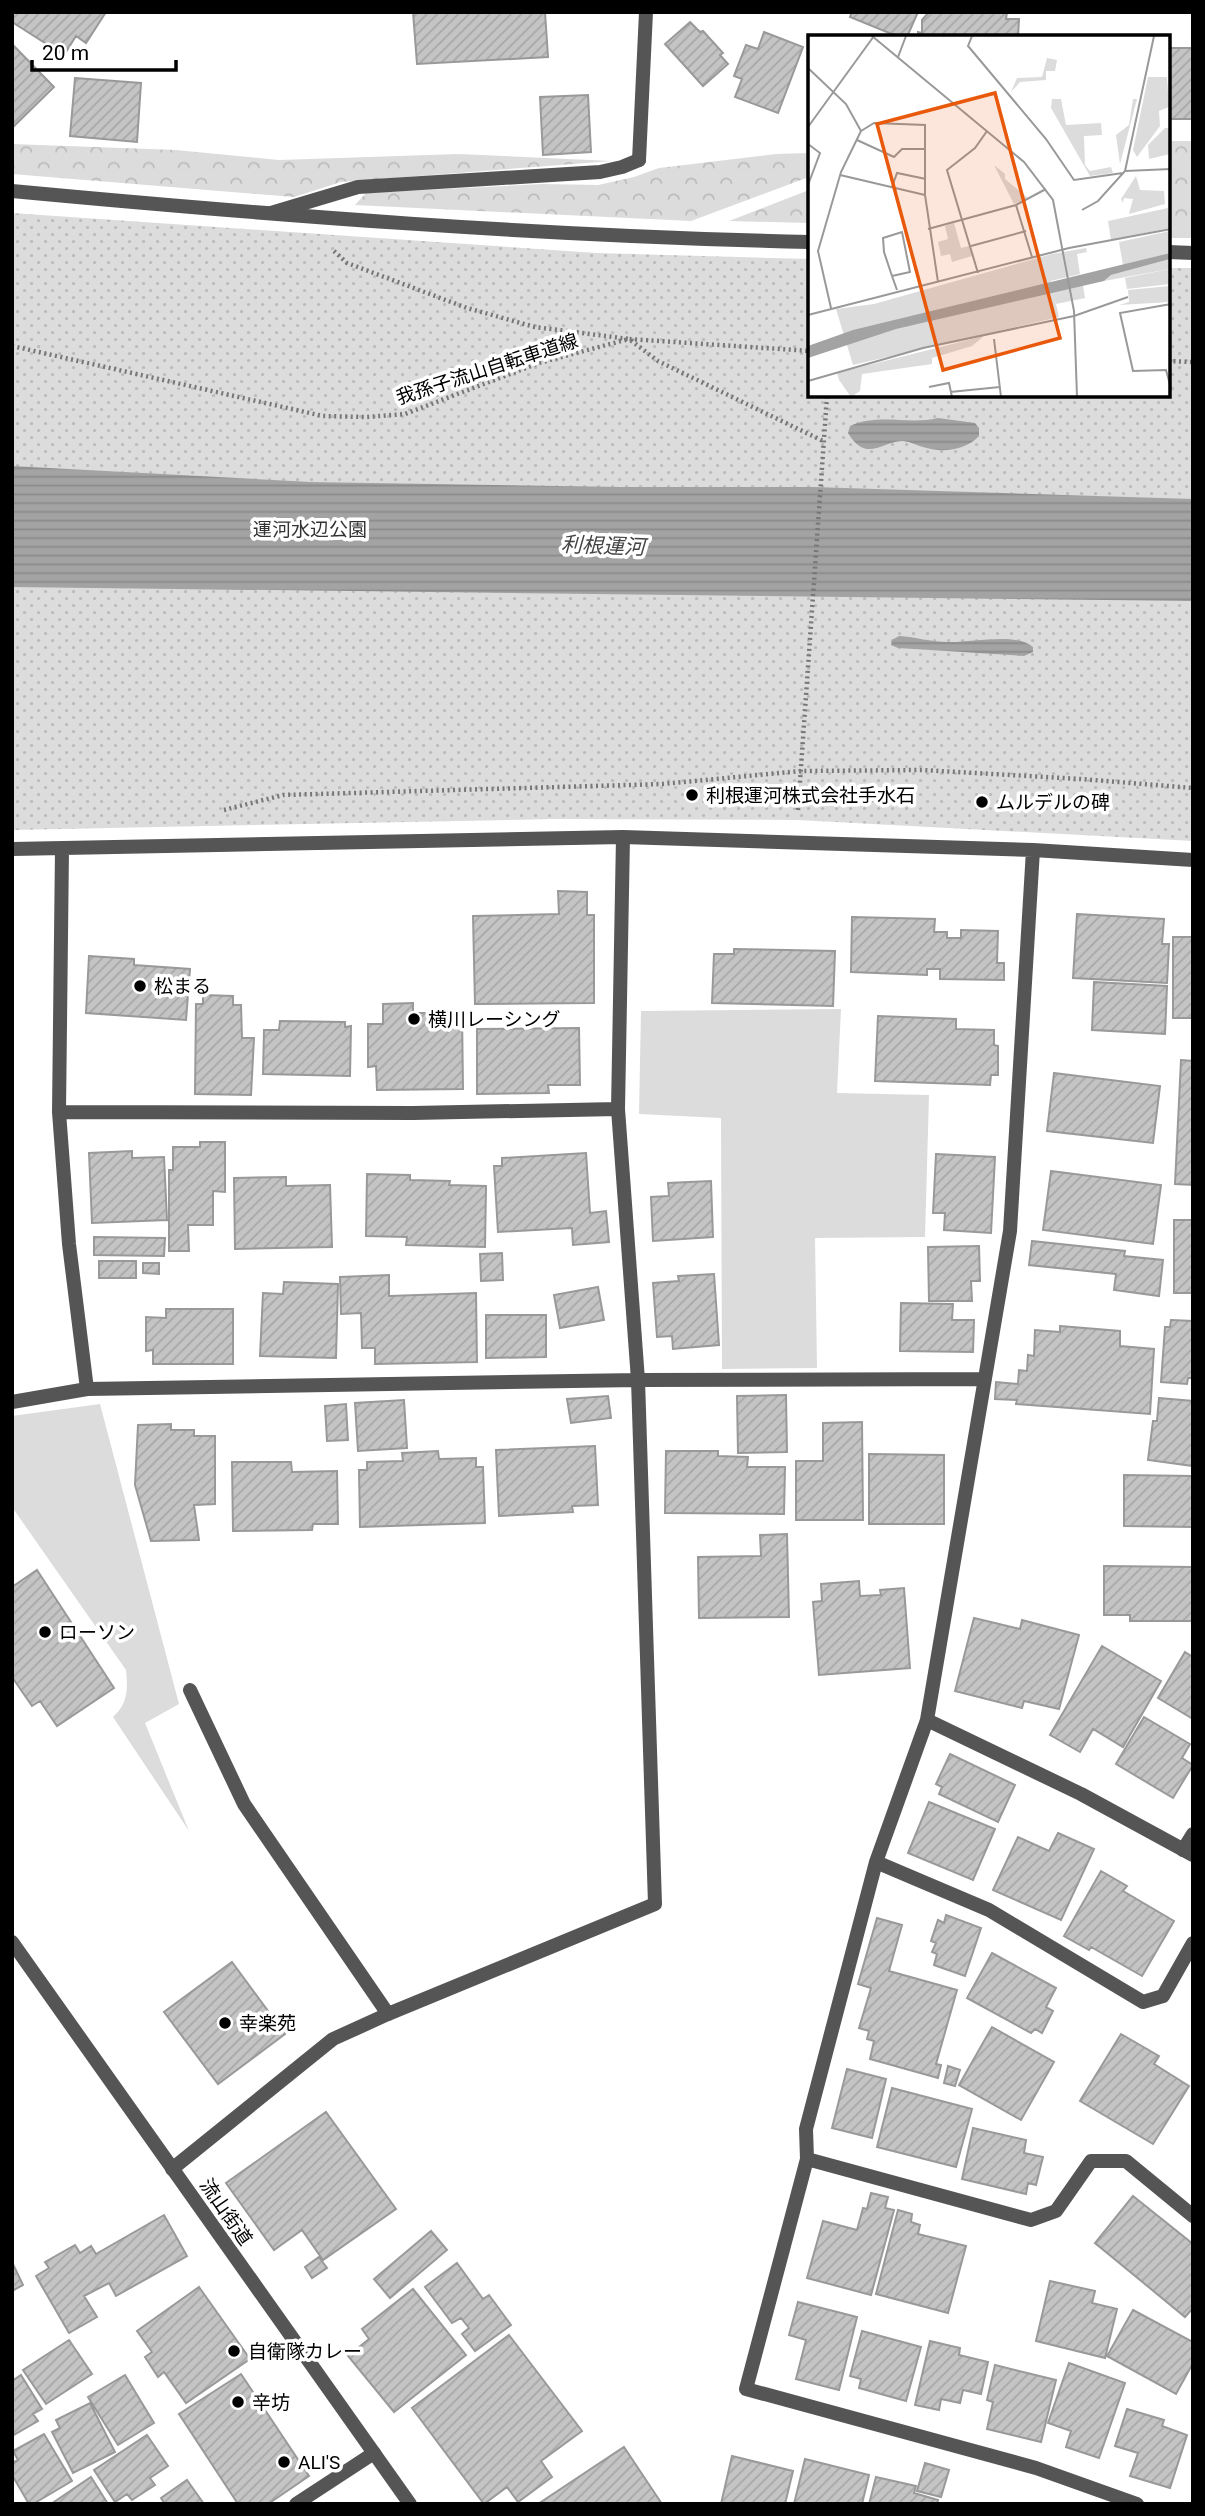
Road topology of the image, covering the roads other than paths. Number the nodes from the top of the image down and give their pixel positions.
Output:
1 (646, 12) edge
2 (12, 191) edge
3 (266, 215) junction
4 (808, 242) edge
5 (1170, 252) edge
6 (1193, 253) edge
7 (623, 837) junction
8 (12, 849) edge
9 (62, 849) junction
10 (1033, 850) junction
11 (1193, 860) edge
12 (618, 1109) junction
13 (59, 1112) junction
14 (985, 1379) junction
15 (638, 1380) junction
16 (87, 1389) junction
17 (12, 1402) edge
18 (190, 1690) dead end
19 (927, 1720) junction
20 (1193, 1834) edge
21 (1188, 1852) edge
22 (876, 1862) junction
23 (12, 1942) edge
24 (1193, 1943) edge
25 (388, 2014) junction
26 (807, 2159) junction
27 (172, 2169) junction
28 (1193, 2216) edge
29 (374, 2453) junction
30 (296, 2504) edge
31 (410, 2504) edge
32 (1137, 2504) edge

1 - 3 street
2 - 3 street
3 - 4 street
5 - 6 street
7 - 9 street
7 - 10 street
7 - 12 street
8 - 9 street
9 - 13 street
10 - 11 street
10 - 14 street
12 - 13 street
12 - 15 street
13 - 16 street
14 - 15 street
14 - 19 street
15 - 16 street
15 - 25 street
16 - 17 street
18 - 25 street
19 - 21 street
19 - 22 street
20 - 21 street
22 - 24 street
22 - 26 street
23 - 27 street, 流山街道
25 - 27 street
26 - 28 street
26 - 32 street
27 - 29 street, 流山街道
29 - 30 street
29 - 31 street, 流山街道

